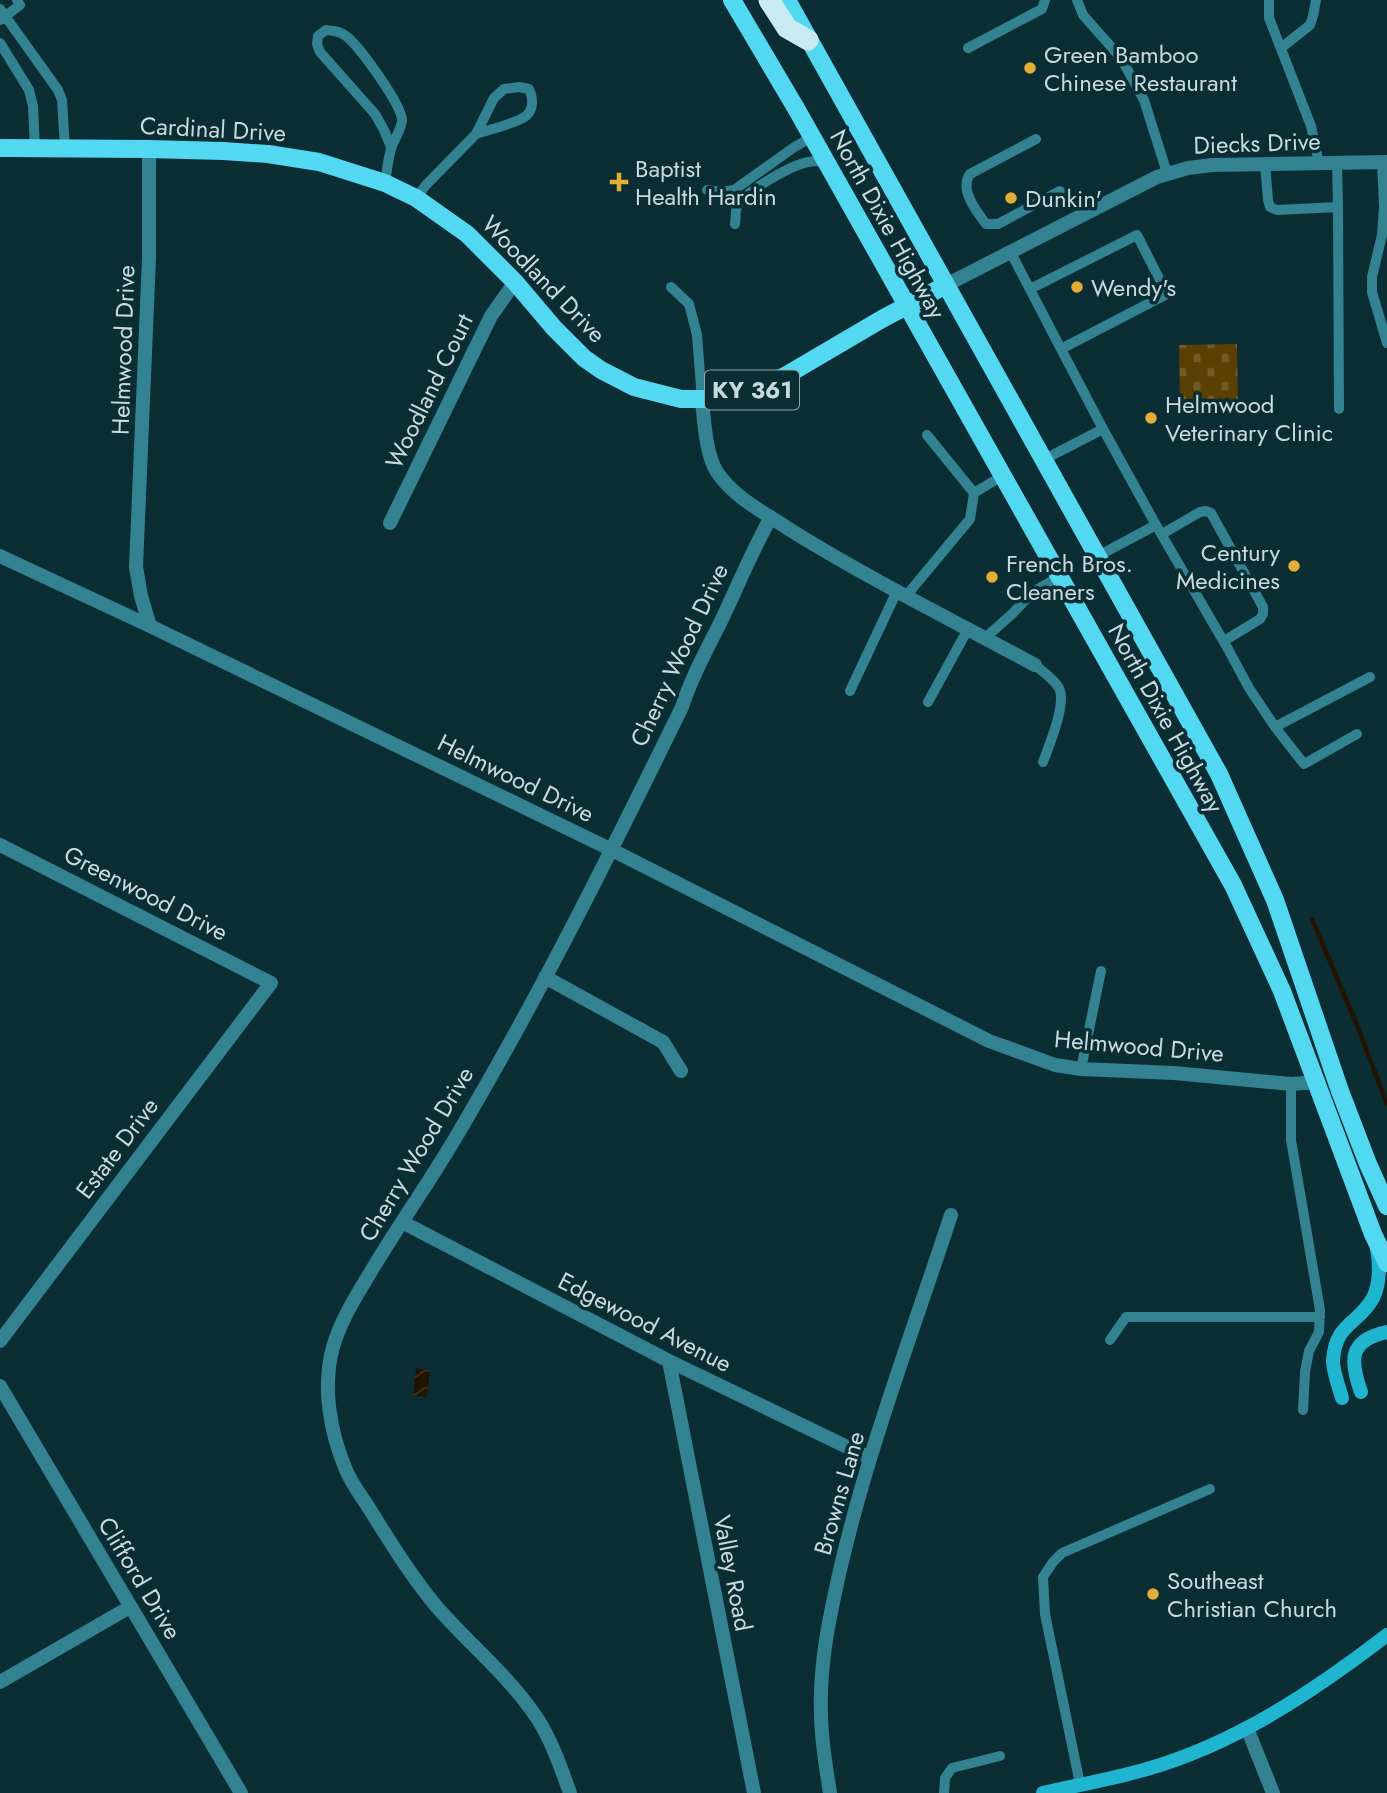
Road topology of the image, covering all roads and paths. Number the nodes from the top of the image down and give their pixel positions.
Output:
1 (17, 0) edge
2 (732, 0) edge
3 (769, 0) edge
4 (787, 0) edge
5 (1045, 0) edge
6 (1077, 0) edge
7 (1269, 0) edge
8 (1316, 0) edge
9 (2, 15) edge
10 (808, 40) junction
11 (0, 43) edge
12 (968, 48) dead end
13 (1281, 48) junction
14 (476, 134) junction
15 (811, 137) junction
16 (1036, 139) dead end
17 (391, 147) junction
18 (0, 148) edge
19 (35, 149) junction
20 (65, 149) junction
21 (149, 149) junction
22 (825, 161) junction
23 (1384, 162) edge
24 (1319, 163) junction
25 (1337, 163) junction
26 (1265, 164) junction
27 (1167, 173) junction
28 (385, 183) junction
29 (706, 190) dead end
30 (1060, 191) dead end
31 (416, 198) junction
32 (1338, 207) junction
33 (735, 224) dead end
34 (1010, 251) junction
35 (515, 282) junction
36 (946, 285) junction
37 (671, 287) dead end
38 (1030, 289) junction
39 (907, 306) junction
40 (1387, 344) edge
41 (1061, 349) junction
42 (702, 400) junction
43 (1339, 409) dead end
44 (1103, 429) junction
45 (927, 435) dead end
46 (1043, 460) junction
47 (1002, 476) junction
48 (974, 493) junction
49 (771, 517) junction
50 (390, 523) dead end
51 (1159, 530) junction
52 (0, 556) edge
53 (1098, 556) junction
54 (1059, 577) junction
55 (901, 593) junction
56 (150, 626) junction
57 (968, 629) junction
58 (985, 638) junction
59 (1224, 641) junction
60 (1035, 665) joint
61 (1370, 677) dead end
62 (849, 691) dead end
63 (928, 702) dead end
64 (1275, 727) junction
65 (1357, 734) dead end
66 (1043, 762) dead end
67 (0, 845) edge
68 (612, 849) junction
69 (1101, 971) dead end
70 (545, 978) junction
71 (271, 983) joint
72 (1081, 1069) junction
73 (681, 1071) dead end
74 (1318, 1082) junction
75 (1291, 1084) junction
76 (1387, 1206) edge
77 (951, 1214) dead end
78 (402, 1222) junction
79 (1373, 1234) junction
80 (1387, 1263) edge
81 (1320, 1317) junction
82 (1387, 1332) edge
83 (1110, 1340) dead end
84 (0, 1341) edge
85 (669, 1361) junction
86 (0, 1386) edge
87 (1361, 1392) dead end
88 (1342, 1398) dead end
89 (1303, 1410) dead end
90 (870, 1458) junction
91 (1210, 1489) dead end
92 (130, 1607) junction
93 (1387, 1635) edge
94 (0, 1682) edge
95 (1247, 1728) junction
96 (1000, 1756) dead end
97 (1071, 1788) edge
98 (241, 1793) edge
99 (570, 1793) edge
100 (754, 1793) edge
101 (830, 1793) edge
102 (944, 1793) edge
103 (1043, 1793) edge
104 (1273, 1793) edge

1 - 9 lane
2 - 15 main road, North Dixie Highway
3 - 10 highway
4 - 10 main road, North Dixie Highway
5 - 12 lane
6 - 27 lane
7 - 13 lane
8 - 13 lane
9 - 20 lane
10 - 36 main road, North Dixie Highway
11 - 19 lane
13 - 24 lane
14 - 14 lane
14 - 31 lane
15 - 22 main road, North Dixie Highway
15 - 29 lane
16 - 30 lane
17 - 17 lane
17 - 28 lane
18 - 19 main road, Cardinal Drive
19 - 20 main road, Cardinal Drive
20 - 21 main road, Cardinal Drive
21 - 28 main road, Cardinal Drive
21 - 56 street, Helmwood Drive
22 - 33 lane
22 - 39 main road, North Dixie Highway
23 - 25 street, Diecks Drive
23 - 40 lane
24 - 25 street, Diecks Drive
24 - 26 street, Diecks Drive
25 - 32 lane
26 - 27 street, Diecks Drive
26 - 32 lane
27 - 34 street, Diecks Drive
28 - 31 main road, Cardinal Drive
31 - 35 main road, Woodland Drive / KY 361
32 - 43 lane
34 - 36 street, Diecks Drive
34 - 38 lane
35 - 42 main road, Woodland Drive / KY 361
35 - 50 street, Woodland Court
36 - 39 main road, Woodland Drive / KY 361
36 - 46 main road, North Dixie Highway
37 - 42 lane
38 - 41 lane
38 - 41 lane
39 - 42 main road, Woodland Drive / KY 361
39 - 47 main road, North Dixie Highway
41 - 44 lane
42 - 49 street
44 - 46 lane
44 - 51 lane
45 - 48 lane
46 - 53 main road, North Dixie Highway
47 - 48 lane
47 - 54 main road, North Dixie Highway
48 - 55 lane
49 - 55 street
49 - 68 street, Cherry Wood Drive
51 - 53 lane
51 - 59 lane
51 - 59 lane
52 - 56 street
53 - 76 main road, North Dixie Highway
54 - 58 lane
54 - 74 main road, North Dixie Highway
55 - 57 street
55 - 62 lane
56 - 68 street, Helmwood Drive
57 - 58 street
57 - 63 lane
58 - 60 street
59 - 64 lane
60 - 66 lane
61 - 64 lane
64 - 65 lane
67 - 71 street, Greenwood Drive
68 - 70 street, Cherry Wood Drive
68 - 72 street, Helmwood Drive
69 - 72 lane
70 - 73 street
70 - 78 street, Cherry Wood Drive
71 - 84 street, Estate Drive
72 - 75 street, Helmwood Drive
74 - 75 street, Helmwood Drive
74 - 79 main road, North Dixie Highway
75 - 81 lane
77 - 90 street, Browns Lane
78 - 85 street, Edgewood Avenue
78 - 99 street, Cherry Wood Drive
79 - 80 main road, North Dixie Highway
79 - 88 street
81 - 83 lane
81 - 89 lane
82 - 87 street
85 - 90 street, Edgewood Avenue
85 - 100 street, Valley Road
86 - 92 street, Clifford Drive
90 - 101 street, Browns Lane
91 - 97 lane
92 - 94 street
92 - 98 street, Clifford Drive
93 - 95 street
95 - 97 street
95 - 104 street
96 - 102 lane
97 - 103 street

